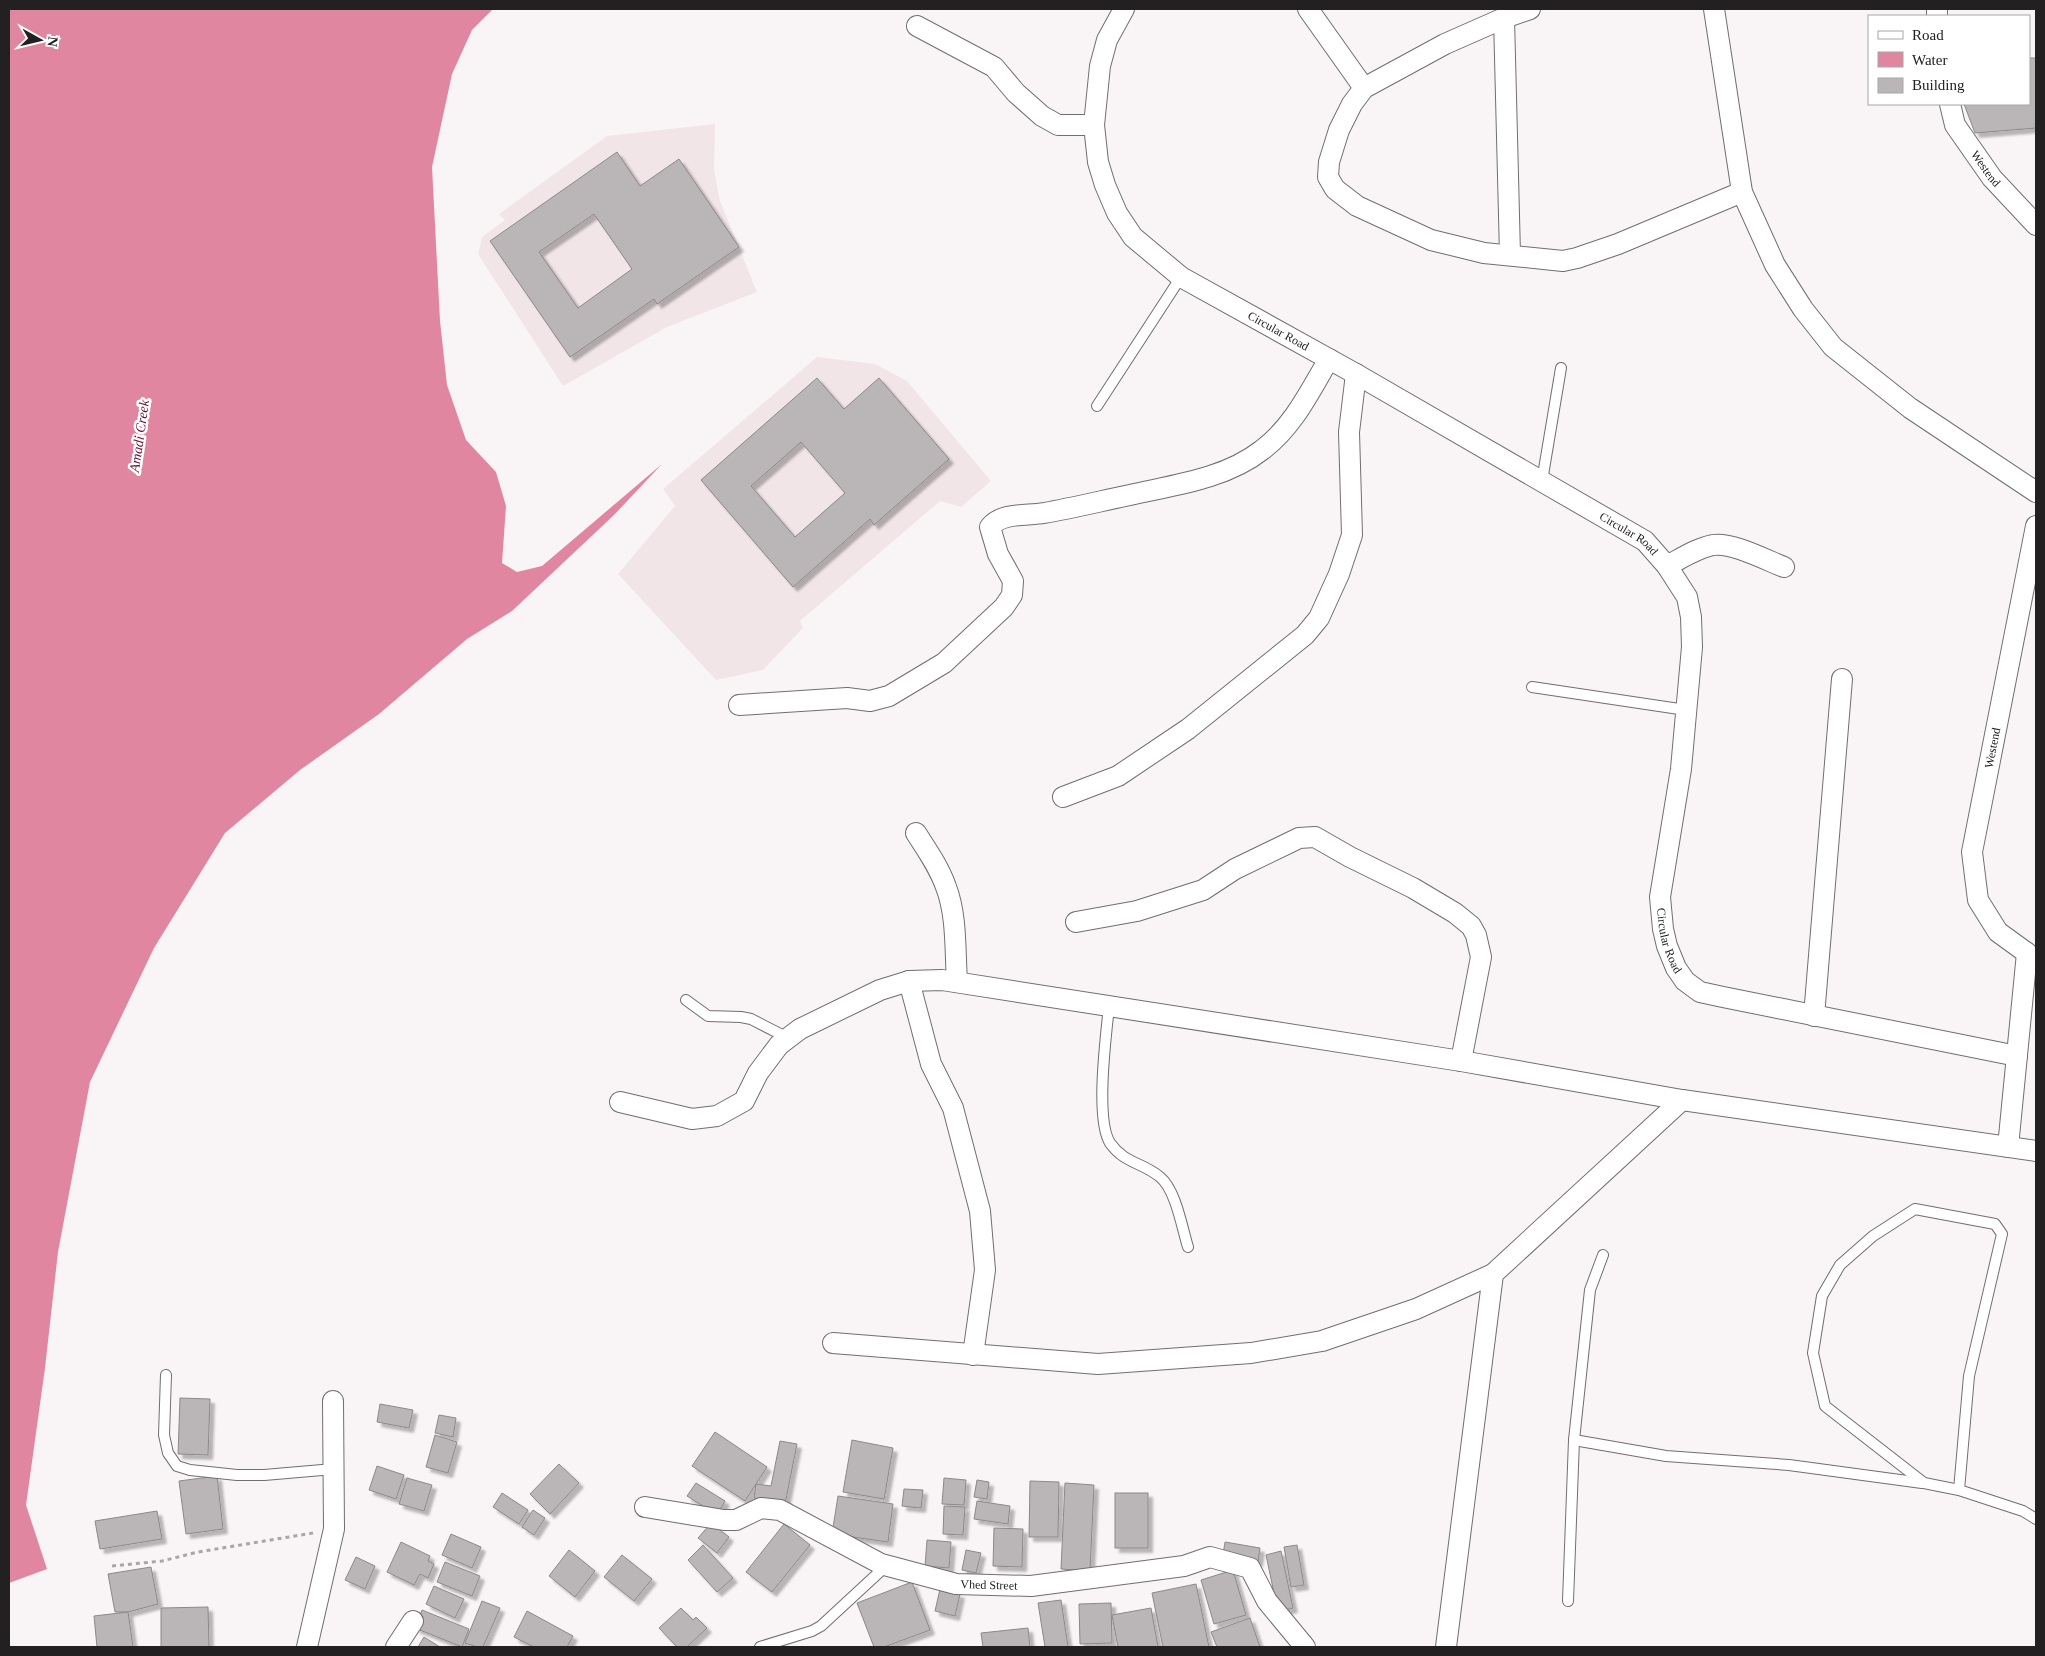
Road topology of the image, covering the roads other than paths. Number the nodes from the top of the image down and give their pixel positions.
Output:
1 (1124, 9) edge
2 (1308, 9) edge
3 (1530, 9) edge
4 (1714, 9) edge
5 (1504, 18) junction
6 (918, 26) dead end
7 (1364, 88) junction
8 (1950, 105) edge
9 (1094, 125) junction
10 (1742, 192) junction
11 (2036, 225) edge
12 (1510, 255) junction
13 (1181, 277) junction
14 (1329, 359) junction
15 (1561, 368) dead end
16 (1356, 374) junction
17 (1097, 406) dead end
18 (1542, 481) junction
19 (2036, 492) edge
20 (2036, 526) edge
21 (1667, 566) junction
22 (1784, 567) dead end
23 (1842, 678) dead end
24 (1532, 687) dead end
25 (739, 705) dead end
26 (1686, 710) junction
27 (1063, 797) dead end
28 (916, 833) dead end
29 (1076, 922) dead end
30 (2032, 953) edge
31 (908, 981) junction
32 (957, 982) junction
33 (686, 1000) dead end
34 (1109, 1006) junction
35 (1814, 1016) junction
36 (788, 1038) junction
37 (2024, 1045) edge
38 (1461, 1062) junction
39 (1682, 1100) junction
40 (620, 1102) dead end
41 (2008, 1147) junction
42 (2036, 1151) edge
43 (1188, 1247) dead end
44 (1603, 1255) dead end
45 (1492, 1274) junction
46 (832, 1343) dead end
47 (973, 1355) junction
48 (166, 1375) dead end
49 (333, 1401) dead end
50 (1574, 1440) junction
51 (334, 1469) junction
52 (1924, 1483) junction
53 (1959, 1490) junction
54 (645, 1507) dead end
55 (2036, 1519) edge
56 (887, 1565) junction
57 (1568, 1601) dead end
58 (413, 1620) dead end
59 (307, 1647) edge
60 (396, 1647) edge
61 (760, 1647) edge
62 (1306, 1647) edge
63 (1446, 1647) edge

1 - 9 street, Circular Road
2 - 7 street
3 - 5 street
4 - 10 street
5 - 7 street
5 - 12 street
6 - 9 street
7 - 12 street
8 - 11 street, Westend
9 - 13 street, Circular Road
10 - 12 street
10 - 19 street
13 - 14 street, Circular Road
13 - 17 lane
14 - 16 street, Circular Road
14 - 25 street
15 - 18 lane
16 - 18 street, Circular Road
16 - 27 street
18 - 21 street, Circular Road
20 - 30 street, Westend
21 - 22 street
21 - 26 street, Circular Road
23 - 35 street
24 - 26 lane
26 - 35 street, Circular Road
28 - 32 street
29 - 38 street
30 - 37 street
31 - 32 street
31 - 36 street
31 - 47 street
32 - 34 street
33 - 36 lane
34 - 38 street
34 - 43 lane
35 - 37 street, Circular Road
36 - 40 street
37 - 41 street
38 - 39 street
39 - 41 street
39 - 45 street
41 - 42 street
44 - 50 lane
45 - 47 street
45 - 63 street
46 - 47 street
48 - 51 lane
49 - 51 street
50 - 52 lane
50 - 57 lane
51 - 59 street
52 - 53 lane
52 - 53 lane
53 - 55 lane
54 - 56 street, Vhed Street
56 - 61 lane
56 - 62 street, Vhed Street
58 - 60 street

